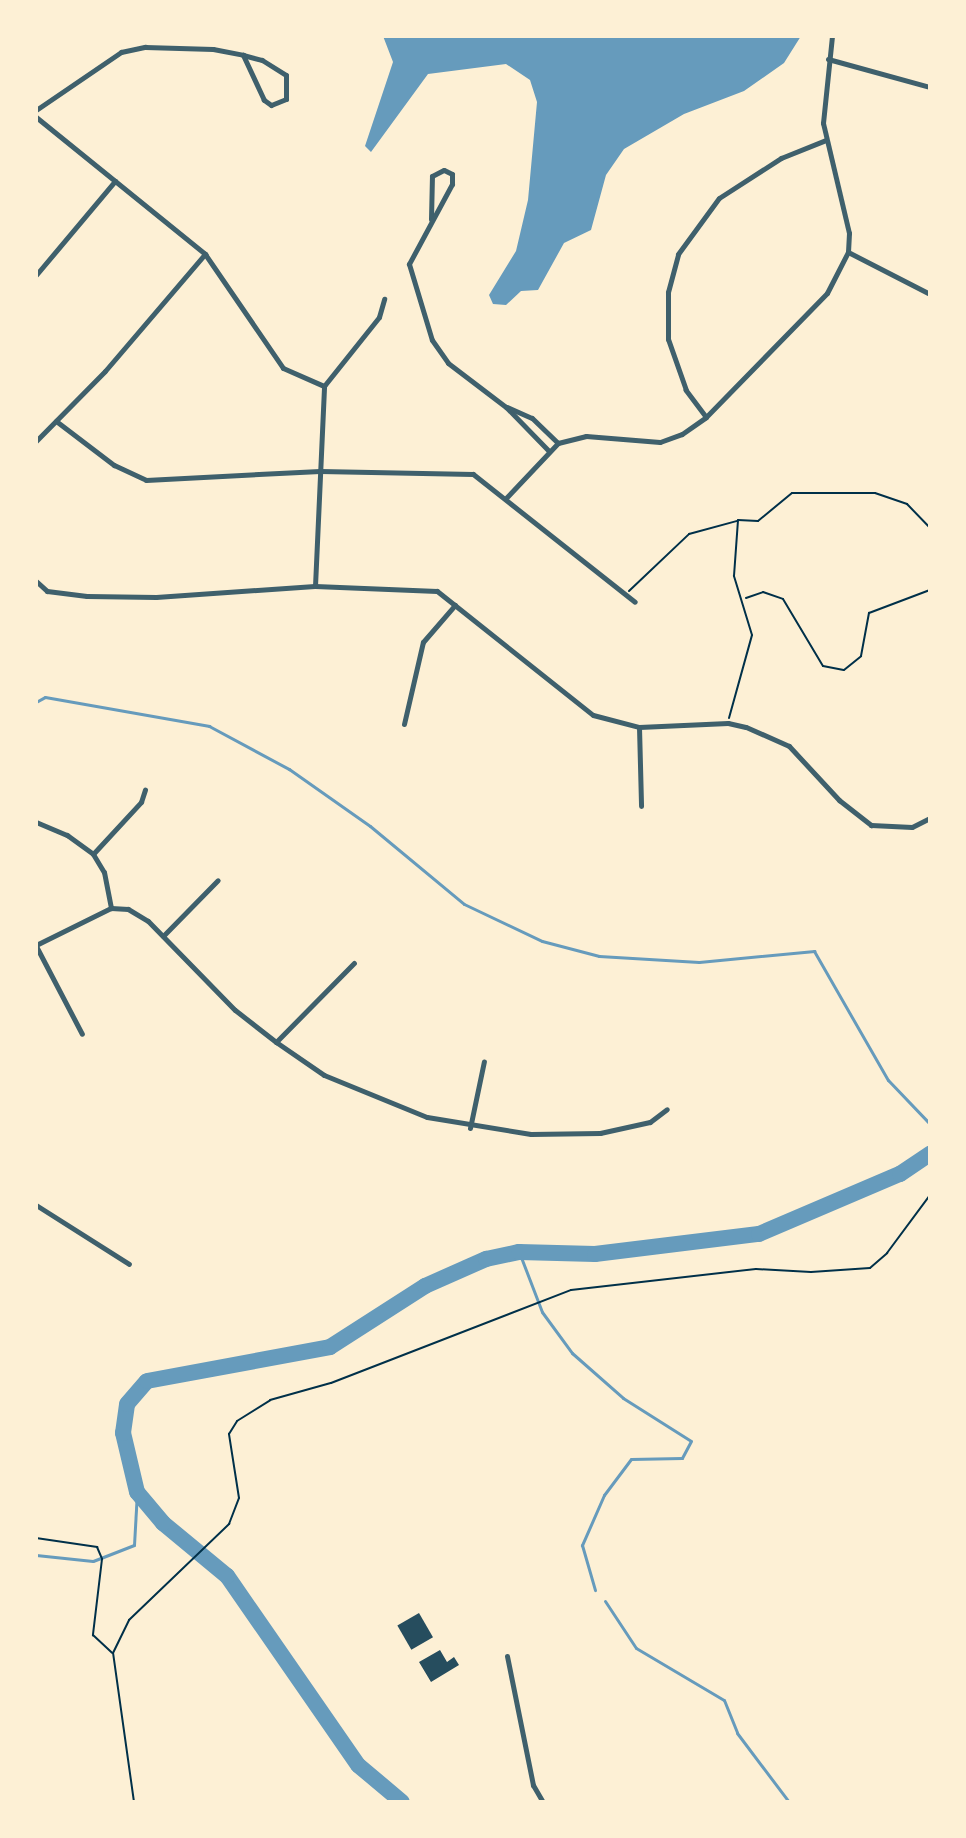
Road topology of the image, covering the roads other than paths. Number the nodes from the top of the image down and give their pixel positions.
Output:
1 (832, 36) edge
2 (243, 55) junction
3 (828, 59) junction
4 (930, 87) edge
5 (36, 110) edge
6 (36, 117) edge
7 (826, 140) junction
8 (115, 181) junction
9 (431, 219) junction
10 (848, 252) junction
11 (205, 254) junction
12 (36, 275) edge
13 (930, 294) edge
14 (384, 299) dead end
15 (324, 386) junction
16 (506, 407) junction
17 (706, 417) junction
18 (56, 421) junction
19 (36, 441) edge
20 (558, 443) junction
21 (548, 450) junction
22 (320, 471) junction
23 (506, 498) junction
24 (36, 581) edge
25 (315, 586) junction
26 (635, 602) dead end
27 (455, 605) junction
28 (404, 724) dead end
29 (639, 727) junction
30 (145, 790) dead end
31 (641, 806) dead end
32 (930, 818) edge
33 (36, 822) edge
34 (93, 854) junction
35 (218, 880) dead end
36 (111, 908) junction
37 (163, 936) junction
38 (36, 945) edge
39 (354, 963) dead end
40 (82, 1034) dead end
41 (276, 1042) junction
42 (484, 1061) dead end
43 (667, 1109) dead end
44 (470, 1128) junction
45 (36, 1205) edge
46 (129, 1264) dead end
47 (507, 1656) dead end
48 (543, 1802) edge

1 - 3 street
2 - 2 street
2 - 5 street
3 - 4 street
3 - 7 street
6 - 8 street
7 - 10 street
7 - 17 street
8 - 11 street
8 - 12 street
9 - 9 street
9 - 16 street
10 - 13 street
10 - 17 street
11 - 15 street
11 - 18 street
14 - 15 street
15 - 22 street
16 - 20 street
16 - 21 street
17 - 20 street
18 - 19 street
18 - 22 street
20 - 21 street
21 - 23 street
22 - 23 street
22 - 25 street
23 - 26 street
24 - 25 street
25 - 27 street
27 - 28 street
27 - 29 street
29 - 31 street
29 - 32 street
30 - 34 street
33 - 34 street
34 - 36 street
35 - 37 street
36 - 37 street
36 - 38 street
37 - 41 street
38 - 40 street
39 - 41 street
41 - 44 street
42 - 44 street
43 - 44 street
45 - 46 street
47 - 48 street

